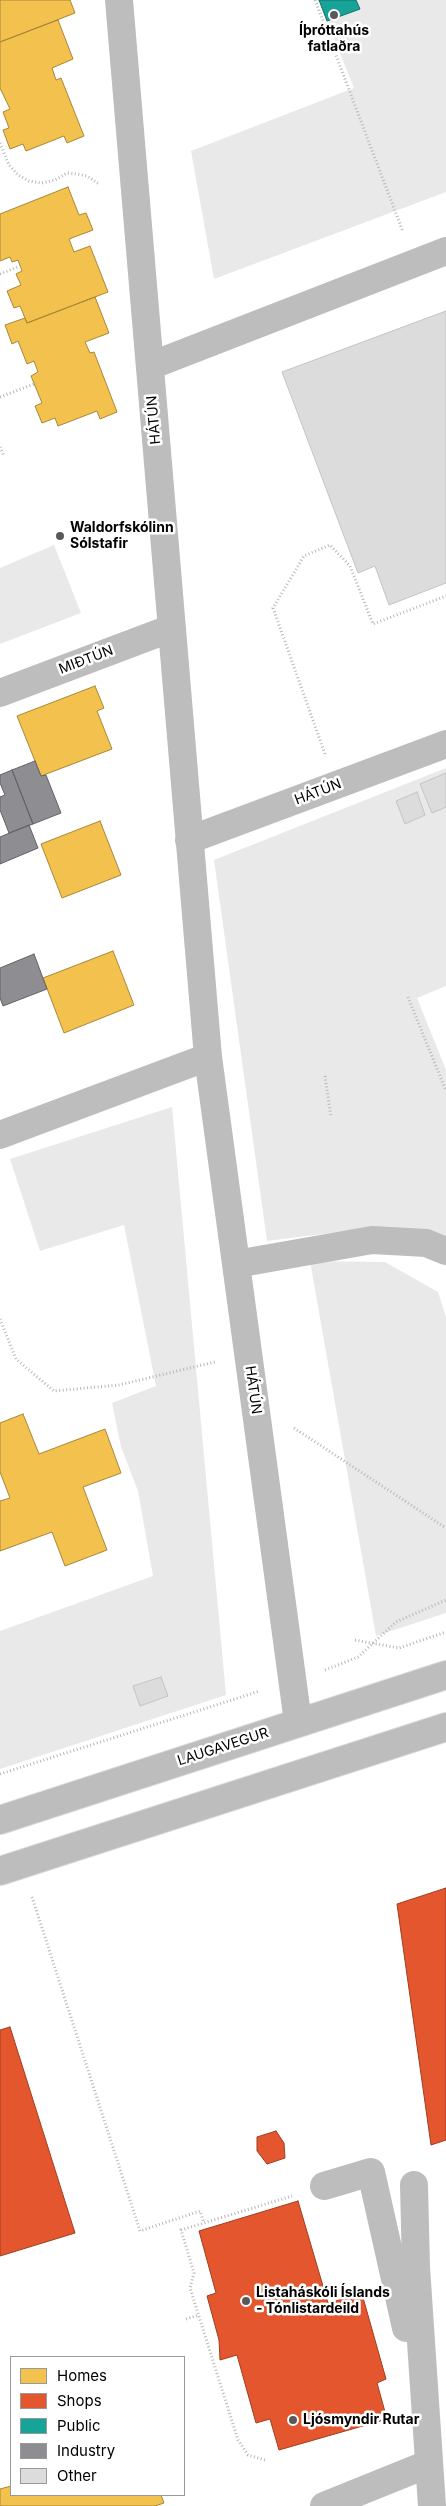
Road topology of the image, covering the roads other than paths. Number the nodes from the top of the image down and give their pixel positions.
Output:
1 (118, 0) edge
2 (446, 250) edge
3 (150, 366) junction
4 (172, 628) junction
5 (0, 693) edge
6 (446, 744) edge
7 (189, 840) junction
8 (208, 1057) junction
9 (0, 1135) edge
10 (446, 1251) edge
11 (236, 1264) junction
12 (446, 1675) edge
13 (298, 1722) junction
14 (446, 1727) edge
15 (0, 1820) edge
16 (0, 1871) edge
17 (414, 2185) dead end
18 (324, 2186) road end
19 (425, 2411) junction
20 (428, 2464) junction
21 (324, 2506) edge
22 (432, 2506) edge

1 - 3 street, HÁTÚN
2 - 3 street
3 - 4 street, HÁTÚN
4 - 5 street, MIÐTÚN
4 - 7 street, HÁTÚN
6 - 7 street, HÁTÚN
7 - 8 street, HÁTÚN
8 - 9 street
8 - 11 street, HÁTÚN
10 - 11 street
11 - 13 street, HÁTÚN
12 - 13 street, LAUGAVEGUR
13 - 15 street, LAUGAVEGUR
14 - 16 street
17 - 19 street
18 - 19 street
19 - 20 street
20 - 21 street
20 - 22 street

